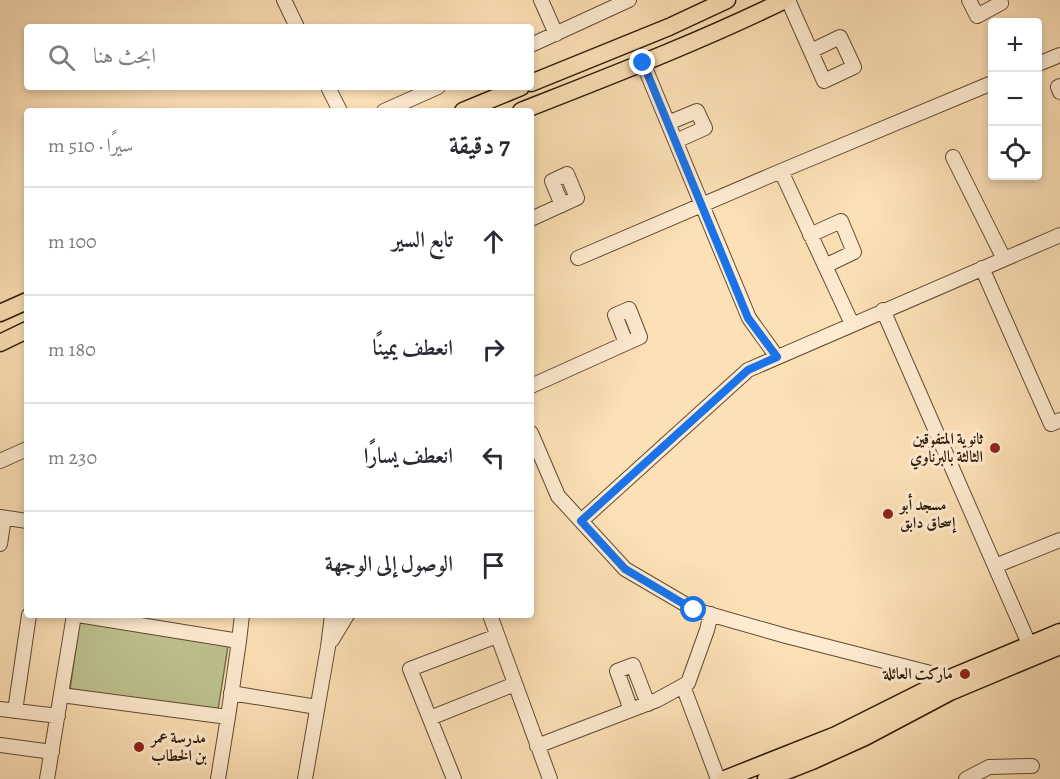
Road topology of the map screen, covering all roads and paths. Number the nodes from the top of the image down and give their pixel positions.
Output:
1 (284, 0) edge
2 (541, 0) edge
3 (629, 0) edge
4 (727, 0) edge
5 (787, 0) edge
6 (969, 0) edge
7 (1000, 0) edge
8 (296, 24) edge
9 (556, 34) junction
10 (534, 44) edge
11 (811, 51) dead end
12 (1060, 55) edge
13 (1042, 62) edge
14 (643, 63) junction
15 (534, 82) edge
16 (988, 84) edge
17 (1060, 86) edge
18 (330, 90) edge
19 (431, 90) edge
20 (514, 90) edge
21 (1060, 92) edge
22 (338, 108) edge
23 (391, 108) edge
24 (470, 108) edge
25 (529, 108) edge
26 (668, 123) junction
27 (676, 141) junction
28 (954, 157) dead end
29 (780, 171) junction
30 (702, 204) junction
31 (562, 205) junction
32 (534, 218) edge
33 (810, 235) junction
34 (1060, 235) edge
35 (578, 258) dead end
36 (1004, 259) junction
37 (825, 266) junction
38 (982, 268) junction
39 (24, 302) edge
40 (883, 310) junction
41 (0, 313) edge
42 (852, 324) junction
43 (24, 331) edge
44 (0, 343) edge
45 (627, 343) junction
46 (777, 357) junction
47 (534, 385) edge
48 (1060, 420) edge
49 (534, 449) edge
50 (24, 450) edge
51 (0, 461) edge
52 (2, 517) edge
53 (24, 521) edge
54 (581, 521) junction
55 (1060, 540) edge
56 (0, 544) edge
57 (995, 567) junction
58 (711, 614) junction
59 (29, 618) edge
60 (75, 618) edge
61 (95, 618) edge
62 (242, 618) edge
63 (332, 618) edge
64 (345, 618) edge
65 (491, 618) edge
66 (1060, 632) edge
67 (498, 636) junction
68 (239, 641) junction
69 (1029, 644) junction
70 (1060, 646) edge
71 (328, 647) junction
72 (950, 678) junction
73 (515, 684) junction
74 (683, 686) junction
75 (231, 693) junction
76 (61, 695) junction
77 (648, 704) junction
78 (317, 707) junction
79 (0, 709) edge
80 (631, 710) junction
81 (15, 711) junction
82 (58, 716) junction
83 (228, 717) junction
84 (430, 718) junction
85 (0, 745) edge
86 (537, 746) junction
87 (52, 752) junction
88 (1032, 766) dead end
89 (47, 779) edge
90 (218, 779) edge
91 (305, 779) edge
92 (454, 779) edge
93 (550, 779) edge
94 (718, 779) edge
95 (726, 779) edge
96 (766, 779) edge
97 (966, 779) edge

1 - 8 street
2 - 9 street
3 - 9 street
4 - 15 main road
5 - 11 street
5 - 14 main road
6 - 7 street
9 - 10 street
12 - 13 street
14 - 25 main road
14 - 26 street
16 - 29 street
17 - 21 street
18 - 22 street
19 - 23 street
20 - 24 main road
26 - 27 street
26 - 27 street
27 - 30 street
28 - 36 street
29 - 30 street
29 - 33 street
30 - 35 street
30 - 46 street
31 - 31 street
31 - 32 street
33 - 37 street
33 - 37 street
34 - 36 street
36 - 38 street
37 - 42 street
38 - 40 street
38 - 48 street
39 - 41 main road
40 - 42 street
40 - 57 street
42 - 46 street
43 - 44 main road
45 - 45 street
45 - 47 street
46 - 54 street
49 - 54 street
50 - 51 street
52 - 53 street
52 - 56 street
54 - 58 street
55 - 57 street
57 - 69 street
58 - 72 street
58 - 74 street
59 - 81 street
60 - 76 street
61 - 68 street
62 - 68 street
63 - 71 street
64 - 71 street
65 - 67 street
66 - 69 main road
67 - 73 street
67 - 84 street
68 - 75 street
69 - 72 main road
70 - 96 main road
71 - 78 street
72 - 95 main road
73 - 84 street
73 - 86 street
74 - 77 street
74 - 94 street
75 - 78 street
75 - 83 street
76 - 82 street
76 - 83 street
77 - 80 street
77 - 80 street
78 - 91 street
79 - 81 street
80 - 86 street
81 - 82 street
82 - 87 street
83 - 90 street
84 - 92 street
85 - 87 street
86 - 93 street
87 - 89 street
88 - 97 street

